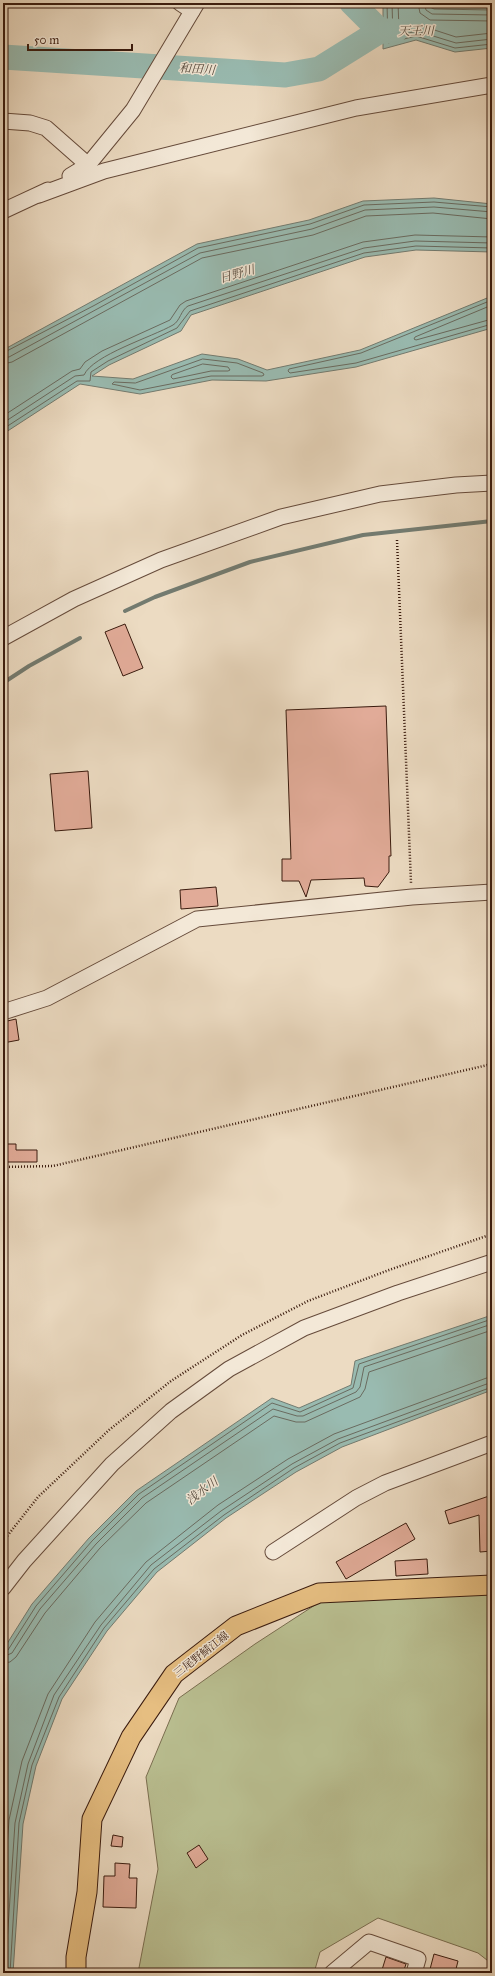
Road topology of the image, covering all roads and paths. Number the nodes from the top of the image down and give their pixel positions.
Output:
1 (189, 10) edge
2 (492, 85) edge
3 (3, 121) edge
4 (88, 165) junction
5 (39, 195) junction
6 (3, 210) edge
7 (492, 483) edge
8 (397, 540) dead end
9 (3, 638) edge
10 (492, 892) edge
11 (412, 897) junction
12 (3, 1012) edge
13 (492, 1064) edge
14 (3, 1167) edge
15 (492, 1262) edge
16 (492, 1443) edge
17 (273, 1552) dead end
18 (492, 1585) edge
19 (3, 1588) edge
20 (76, 1973) edge
21 (332, 1973) edge
22 (414, 1973) edge

1 - 4 street
2 - 5 street
3 - 4 street
4 - 5 street
5 - 6 street
7 - 9 street
8 - 11 path
10 - 11 street
11 - 12 street
13 - 14 path
15 - 19 street
16 - 17 street
18 - 20 main road, 三尾野鯖江線
21 - 22 street

